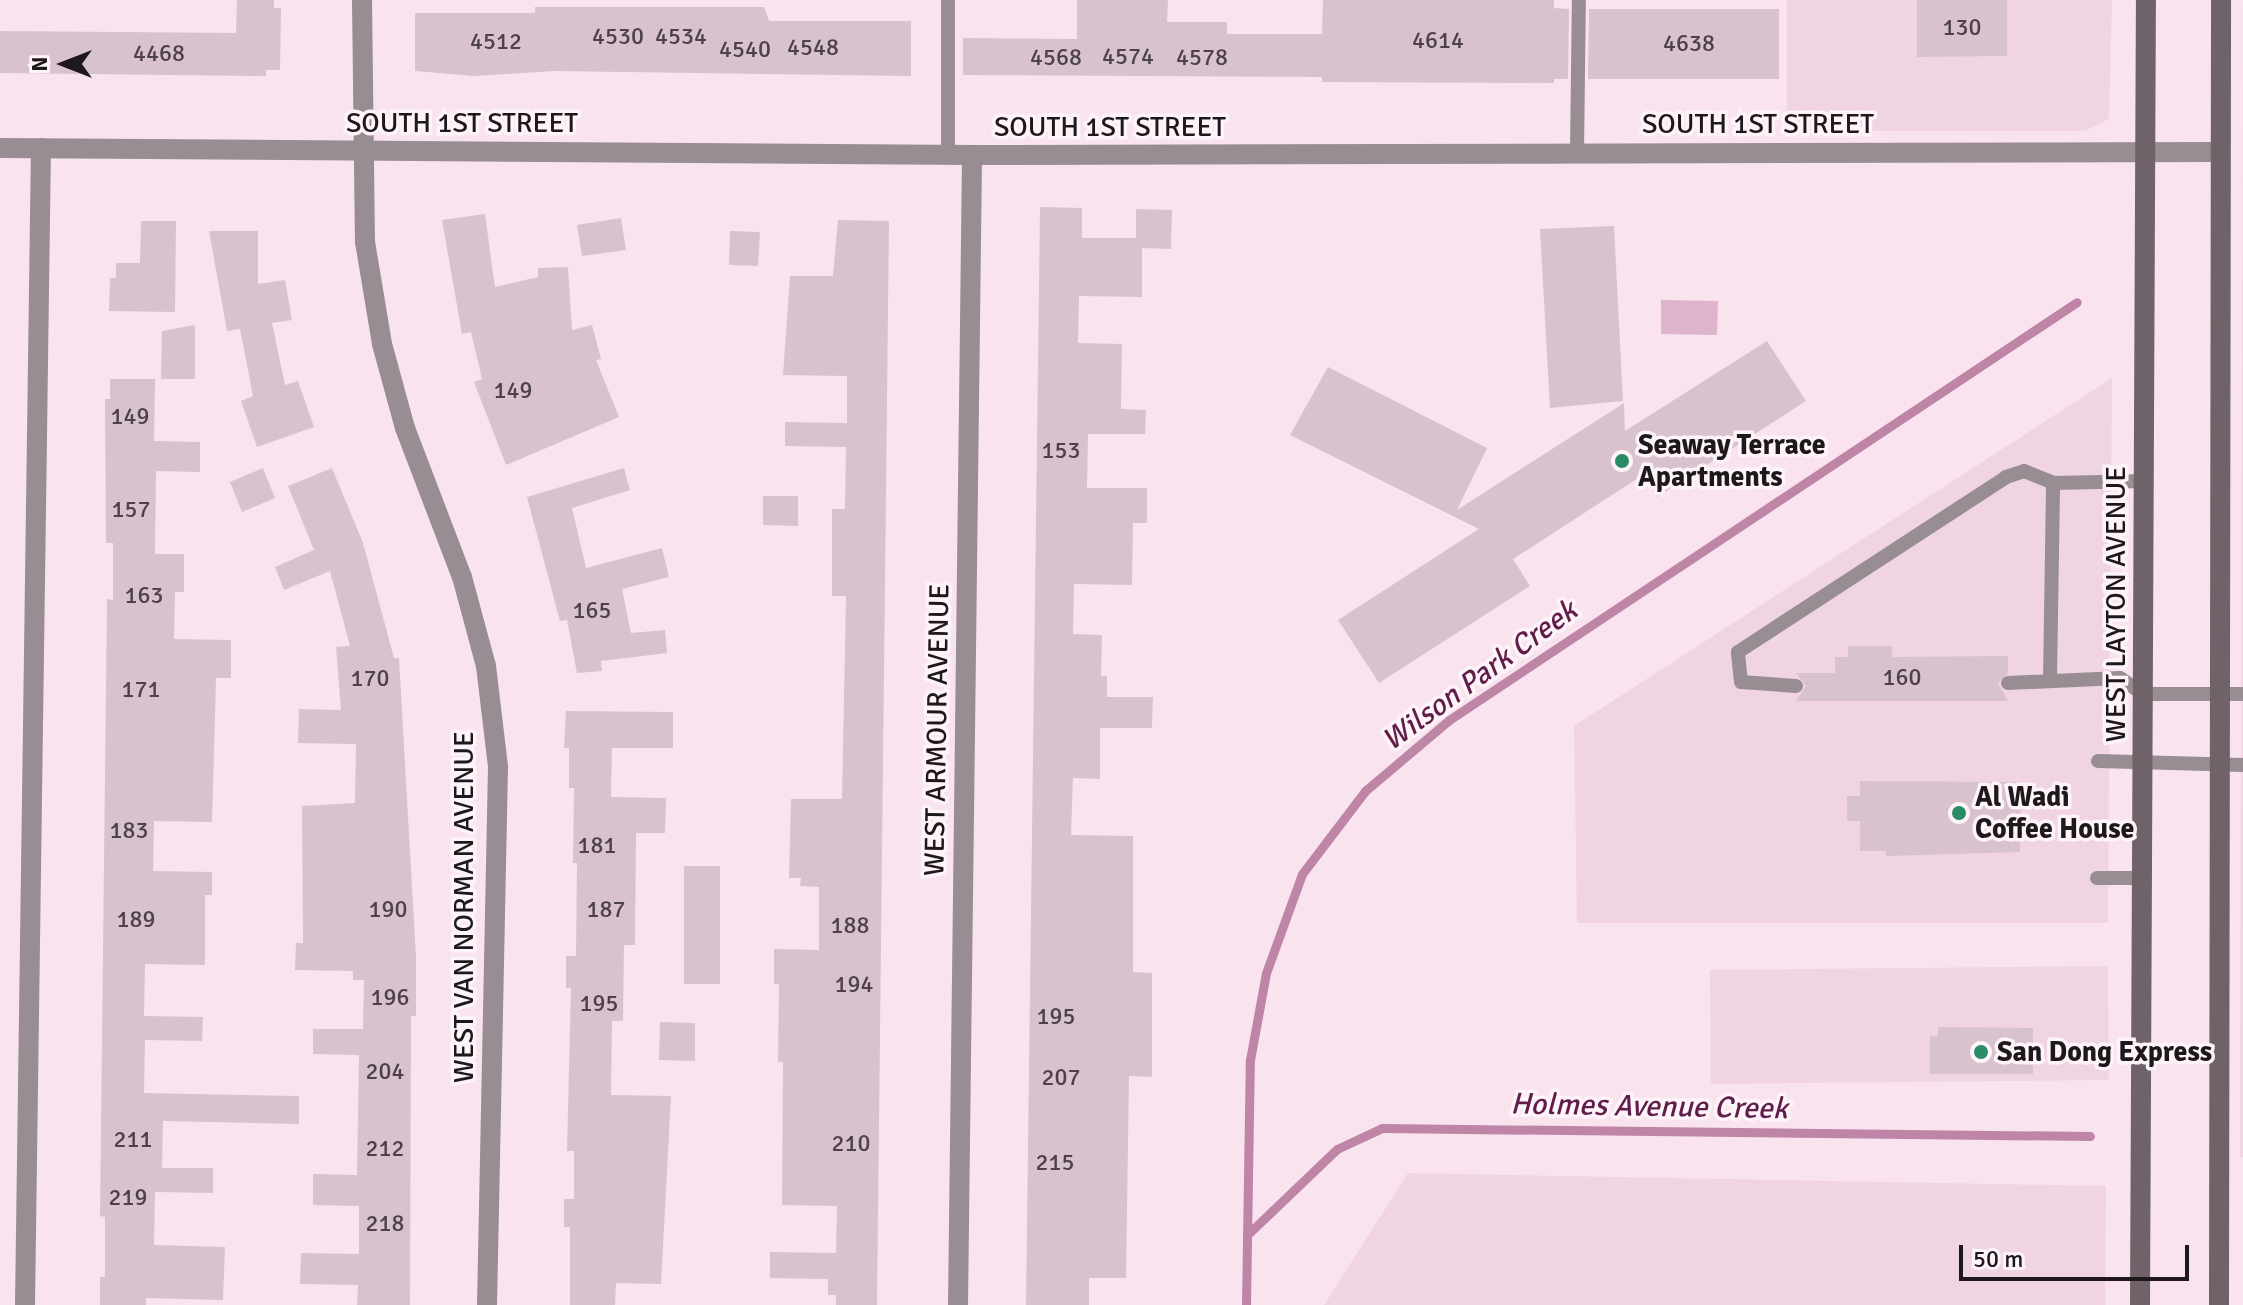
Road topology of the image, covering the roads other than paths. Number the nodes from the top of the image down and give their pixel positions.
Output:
1 (362, 0) edge
2 (948, 0) edge
3 (1579, 0) edge
4 (2146, 0) edge
5 (2221, 0) edge
6 (0, 148) edge
7 (41, 148) junction
8 (2147, 149) junction
9 (361, 151) junction
10 (2220, 152) junction
11 (948, 153) junction
12 (1577, 153) junction
13 (972, 155) junction
14 (2145, 481) junction
15 (2053, 483) junction
16 (2050, 679) junction
17 (2008, 683) dead end
18 (1796, 686) dead end
19 (2143, 694) junction
20 (2219, 694) junction
21 (2243, 694) edge
22 (2098, 761) dead end
23 (2143, 761) junction
24 (2219, 761) junction
25 (2243, 765) edge
26 (2097, 878) dead end
27 (2142, 878) junction
28 (25, 1305) edge
29 (487, 1305) edge
30 (958, 1305) edge
31 (2140, 1305) edge
32 (2219, 1305) edge

1 - 9 street, WEST VAN NORMAN AVENUE
2 - 11 lane
3 - 12 lane
4 - 8 main road, WEST LAYTON AVENUE
5 - 10 main road
6 - 7 street, SOUTH 1ST STREET
7 - 9 street, SOUTH 1ST STREET
7 - 28 street
8 - 10 street, SOUTH 1ST STREET
8 - 12 street, SOUTH 1ST STREET
8 - 14 main road, WEST LAYTON AVENUE
9 - 11 street, SOUTH 1ST STREET
9 - 29 street, WEST VAN NORMAN AVENUE
10 - 20 main road
11 - 13 street, SOUTH 1ST STREET
12 - 13 street, SOUTH 1ST STREET
13 - 30 street, WEST ARMOUR AVENUE
14 - 15 lane
14 - 19 main road, WEST LAYTON AVENUE
15 - 16 lane
15 - 18 lane
16 - 17 lane
16 - 19 lane
19 - 20 lane
19 - 23 main road, WEST LAYTON AVENUE
20 - 21 lane
20 - 24 main road
22 - 23 lane
23 - 24 lane
23 - 27 main road, WEST LAYTON AVENUE
24 - 25 lane
24 - 32 main road
26 - 27 lane
27 - 31 main road, WEST LAYTON AVENUE

